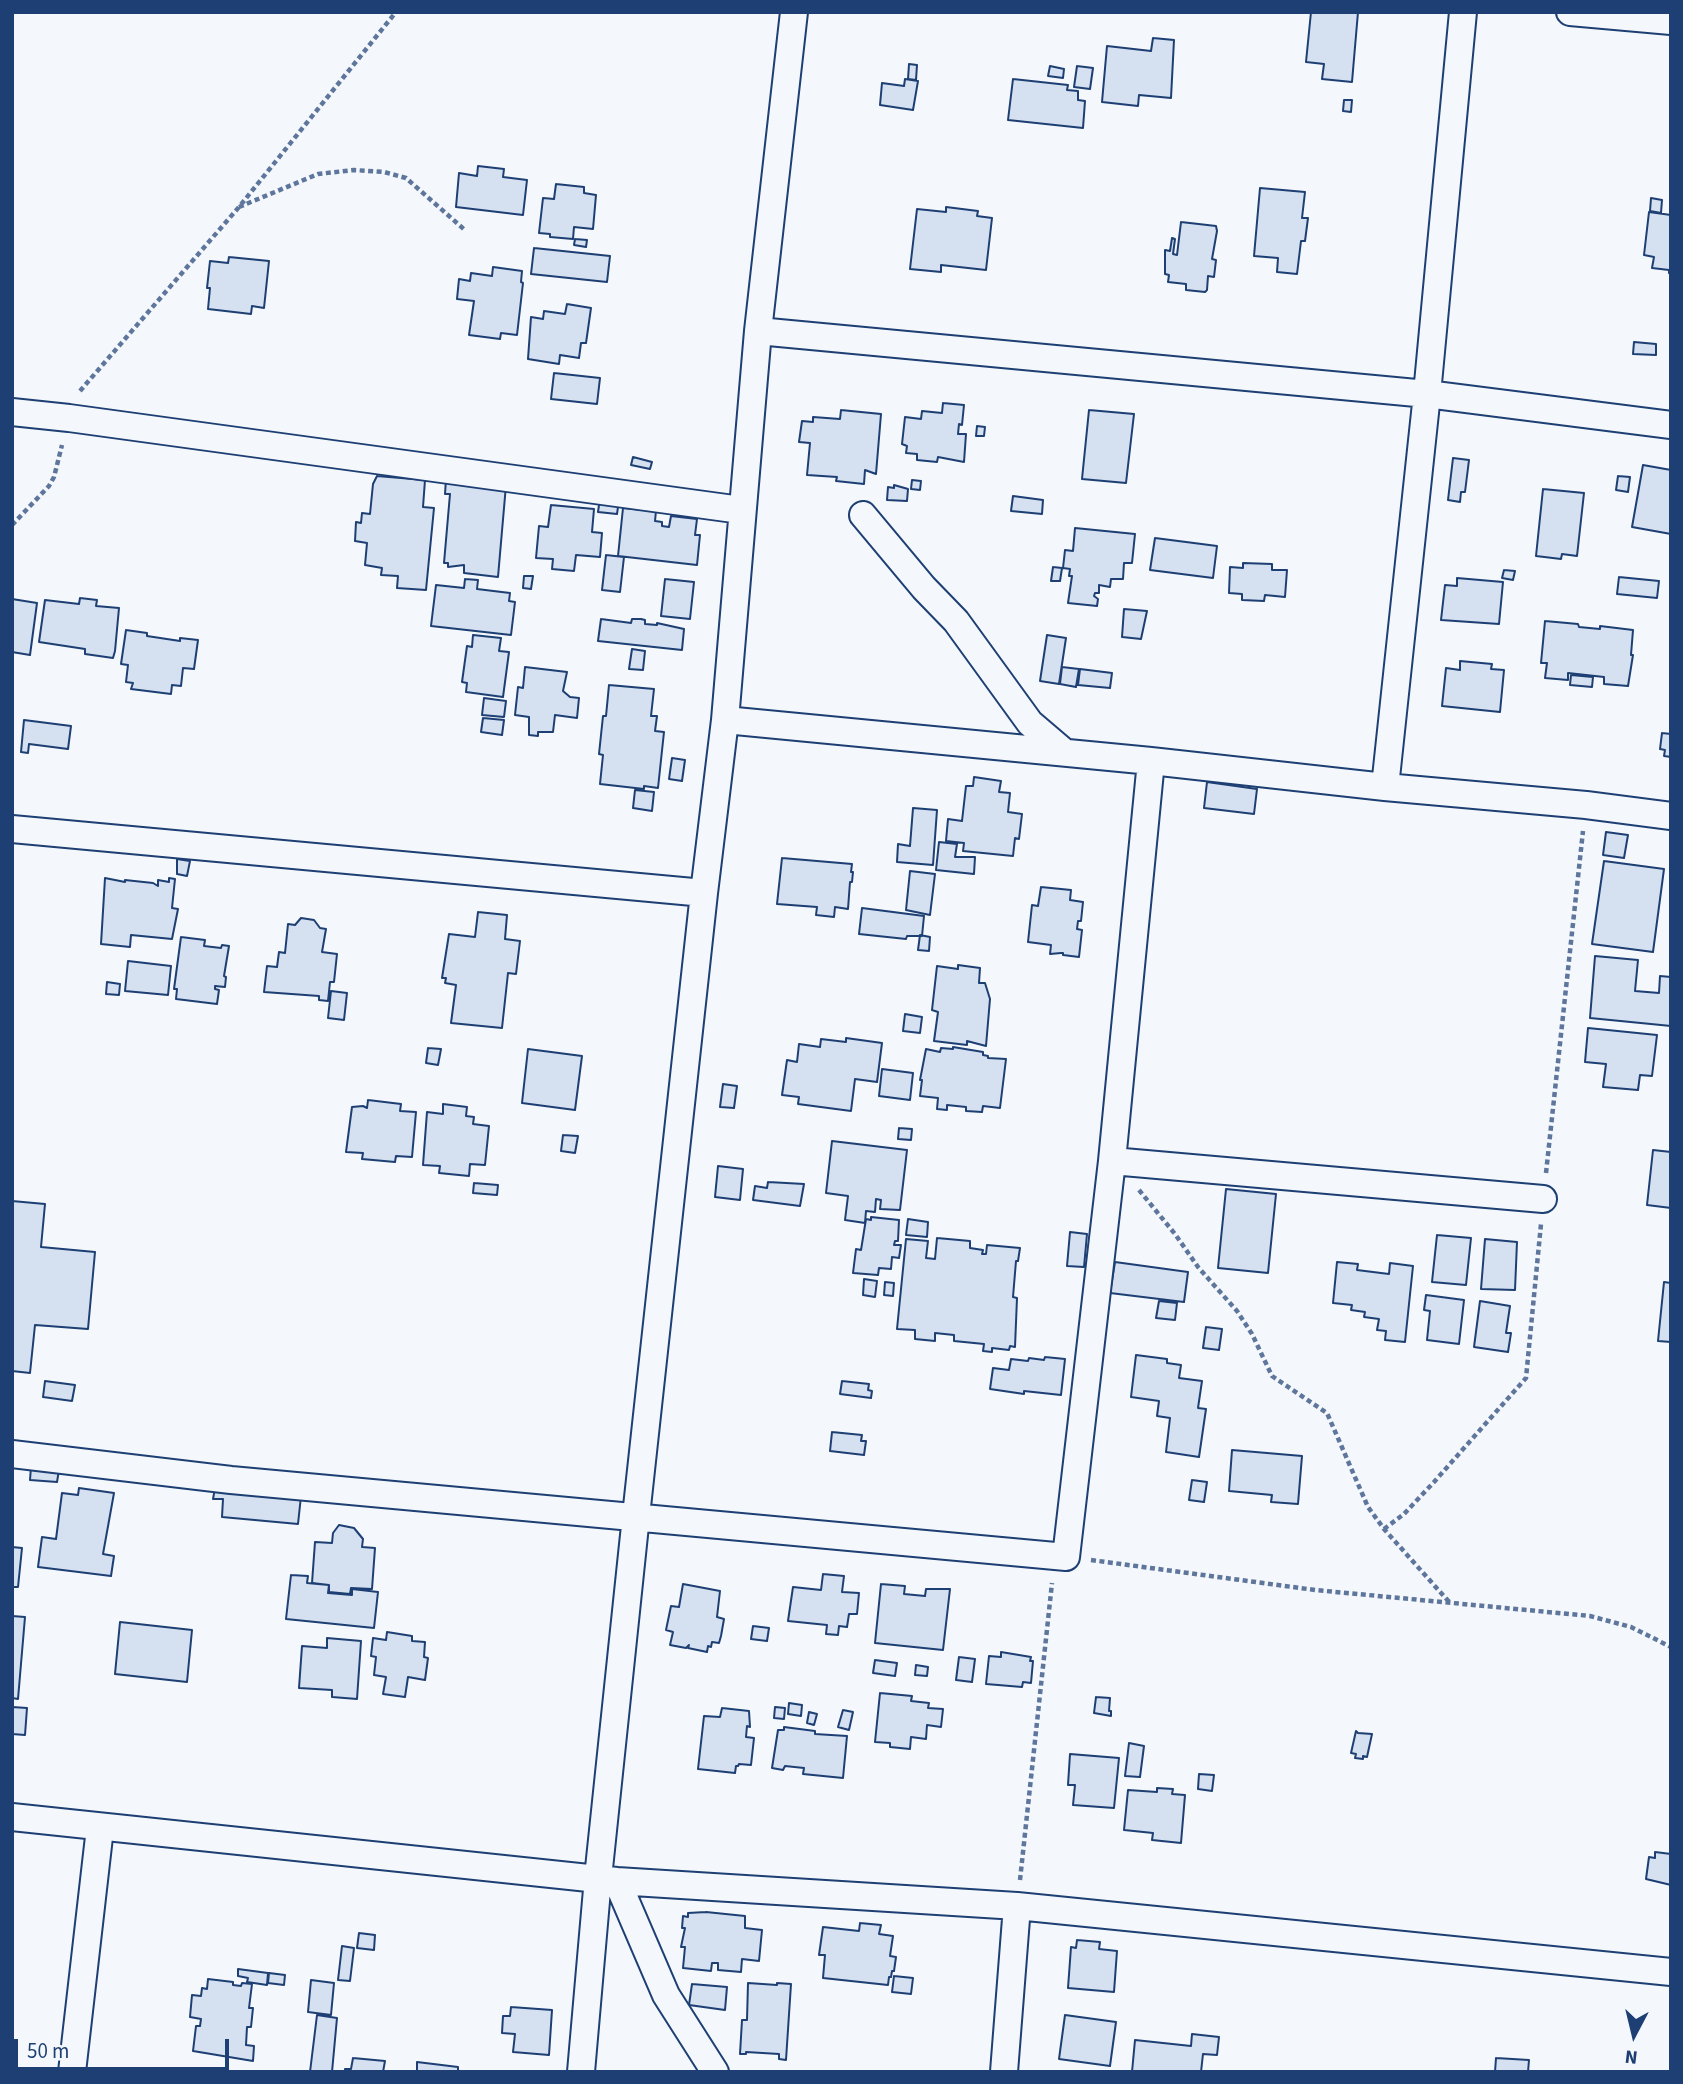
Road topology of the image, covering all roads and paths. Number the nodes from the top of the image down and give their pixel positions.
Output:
1 (396, 12) edge
2 (794, 12) edge
3 (1463, 12) edge
4 (1570, 12) edge
5 (1667, 18) edge
6 (239, 207) junction
7 (466, 230) dead end
8 (758, 331) junction
9 (1427, 394) junction
10 (12, 412) edge
11 (69, 418) junction
12 (1671, 425) edge
13 (741, 510) junction
14 (863, 515) dead end
15 (12, 525) edge
16 (725, 720) junction
17 (1064, 752) junction
18 (1151, 761) junction
19 (1385, 787) junction
20 (1671, 816) edge
21 (12, 829) edge
22 (704, 893) junction
23 (1114, 1162) junction
24 (1543, 1199) dead end
25 (12, 1454) edge
26 (636, 1516) junction
27 (1060, 1557) junction
28 (1450, 1603) junction
29 (1671, 1647) edge
30 (12, 1817) edge
31 (100, 1828) junction
32 (608, 1880) junction
33 (1017, 1906) junction
34 (1671, 1972) edge
35 (72, 2072) edge
36 (581, 2072) edge
37 (715, 2072) edge
38 (1003, 2072) edge

1 - 6 path
2 - 8 street
3 - 9 street
4 - 5 street
6 - 7 path
6 - 11 path
8 - 9 street
8 - 13 street
9 - 12 street
9 - 19 street
10 - 11 street
11 - 13 street
11 - 15 path
13 - 16 street
14 - 17 street
16 - 17 street
16 - 22 street
17 - 18 street
18 - 19 street
18 - 23 street
19 - 20 street
21 - 22 street
22 - 26 street
23 - 24 street
23 - 27 street
23 - 28 path
25 - 26 street
26 - 27 street
26 - 32 street
27 - 28 path
27 - 33 path
28 - 29 path
30 - 31 street
31 - 32 street
31 - 35 street
32 - 33 street
32 - 36 street
32 - 37 street
33 - 34 street
33 - 38 street

